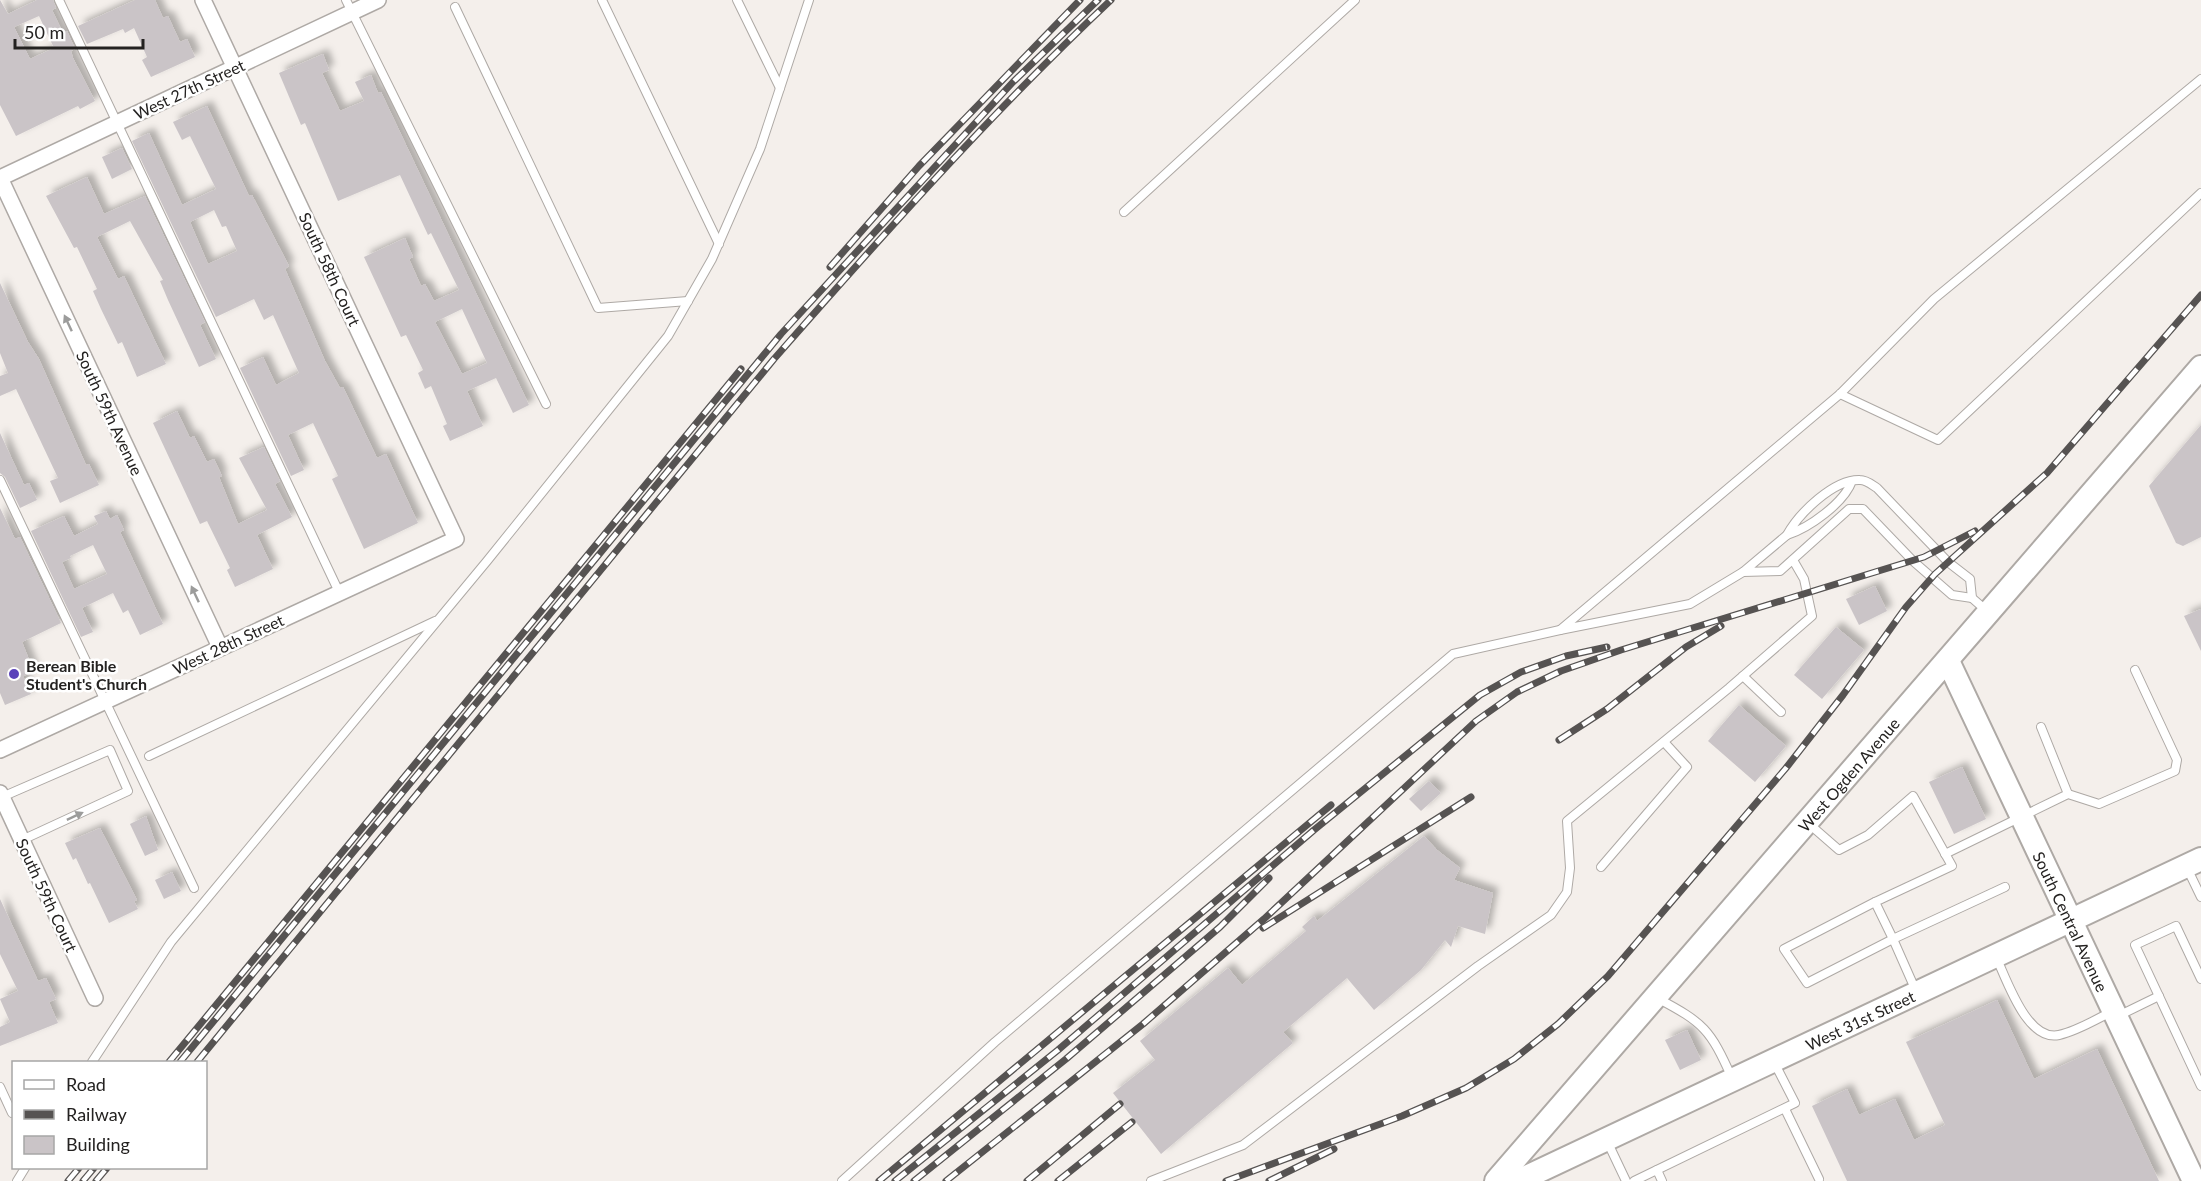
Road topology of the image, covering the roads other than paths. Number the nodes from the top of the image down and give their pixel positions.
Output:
1 (59, 0) edge
2 (203, 0) edge
3 (378, 0) edge
4 (602, 0) edge
5 (737, 0) edge
6 (809, 0) edge
7 (1355, 0) edge
8 (349, 6) edge
9 (455, 7) dead end
10 (235, 68) junction
11 (2201, 79) edge
12 (780, 88) junction
13 (118, 123) junction
14 (0, 178) edge
15 (2201, 193) edge
16 (1124, 212) dead end
17 (719, 244) junction
18 (688, 301) junction
19 (2201, 367) edge
20 (1840, 394) junction
21 (546, 404) dead end
22 (0, 480) edge
23 (1852, 481) junction
24 (1787, 535) junction
25 (456, 538) joint
26 (1793, 560) junction
27 (1743, 572) junction
28 (339, 592) junction
29 (1972, 598) junction
30 (1989, 613) junction
31 (440, 619) junction
32 (1560, 630) junction
33 (220, 647) junction
34 (1948, 661) junction
35 (2135, 670) dead end
36 (1743, 675) junction
37 (105, 701) junction
38 (1781, 712) dead end
39 (2041, 727) dead end
40 (1664, 742) junction
41 (0, 750) edge
42 (149, 756) dead end
43 (2068, 794) junction
44 (1, 795) edge
45 (2022, 816) junction
46 (1807, 822) junction
47 (22, 840) junction
48 (1945, 854) junction
49 (2194, 863) edge
50 (1601, 867) dead end
51 (2005, 887) dead end
52 (194, 888) dead end
53 (2201, 897) edge
54 (1875, 902) junction
55 (2071, 920) junction
56 (1893, 939) junction
57 (1995, 956) junction
58 (2201, 979) edge
59 (1917, 993) junction
60 (2159, 996) junction
61 (1656, 997) junction
62 (95, 998) dead end
63 (2115, 1014) junction
64 (1773, 1060) junction
65 (93, 1061) edge
66 (1733, 1079) junction
67 (2201, 1086) edge
68 (0, 1088) edge
69 (1785, 1109) junction
70 (12, 1113) edge
71 (1606, 1139) junction
72 (1657, 1170) junction
73 (1819, 1179) dead end
74 (842, 1181) edge
75 (1151, 1181) edge
76 (1496, 1181) edge
77 (1518, 1181) edge
78 (1626, 1181) edge
79 (1634, 1181) edge
80 (1662, 1181) edge
81 (2194, 1181) edge

1 - 13 lane
2 - 10 street, South 58th Court
3 - 8 street, West 27th Street
4 - 17 lane
5 - 12 lane
6 - 12 lane
7 - 16 lane
8 - 10 street, West 27th Street
8 - 21 lane
9 - 18 lane
10 - 13 street, West 27th Street
10 - 25 street, South 58th Court
11 - 20 lane
12 - 17 lane
13 - 14 street, West 27th Street
13 - 28 lane
33 -> 14 street, South 59th Avenue
15 - 20 lane
17 - 18 lane
18 - 31 lane
19 - 30 main road, West Ogden Avenue
20 - 32 lane
22 - 37 lane
23 - 24 lane
23 - 24 lane
23 - 29 lane
24 - 27 lane
25 - 28 street, West 28th Street
26 - 27 lane
26 - 29 lane
26 - 36 lane
27 - 32 lane
28 - 33 street, West 28th Street
29 - 30 lane
30 - 34 main road, West Ogden Avenue
31 - 42 lane
31 - 65 lane
32 - 74 lane
33 - 37 street, West 28th Street
34 - 45 main road, South Central Avenue
34 - 46 main road, West Ogden Avenue
35 - 43 lane
36 - 38 lane
36 - 40 lane
37 - 41 street, West 28th Street
37 - 52 lane
39 - 43 lane
40 - 50 lane
40 - 75 lane
43 - 45 lane
44 - 47 street, South 59th Court
47 -> 44 lane
45 - 48 lane
45 - 55 main road, South Central Avenue
46 - 48 lane
46 - 61 main road, West Ogden Avenue
47 - 62 street, South 59th Court
48 - 54 lane
49 - 53 lane
49 - 55 main road, West 31st Street
51 - 56 lane
54 - 56 lane
54 - 56 lane
55 - 57 main road, West 31st Street
55 - 63 main road, South Central Avenue
56 - 59 lane
57 - 59 main road, West 31st Street
57 - 63 lane
58 - 60 lane
59 - 64 main road, West 31st Street
60 - 63 lane
60 - 67 lane
61 - 66 lane
61 - 76 main road, West Ogden Avenue
63 - 81 main road, South Central Avenue
64 - 66 main road, West 31st Street
64 - 69 lane
66 - 71 main road, West 31st Street
68 - 70 lane
69 - 72 lane
69 - 73 lane
71 - 77 main road, West 31st Street
71 - 78 lane
72 - 79 lane
72 - 80 lane

